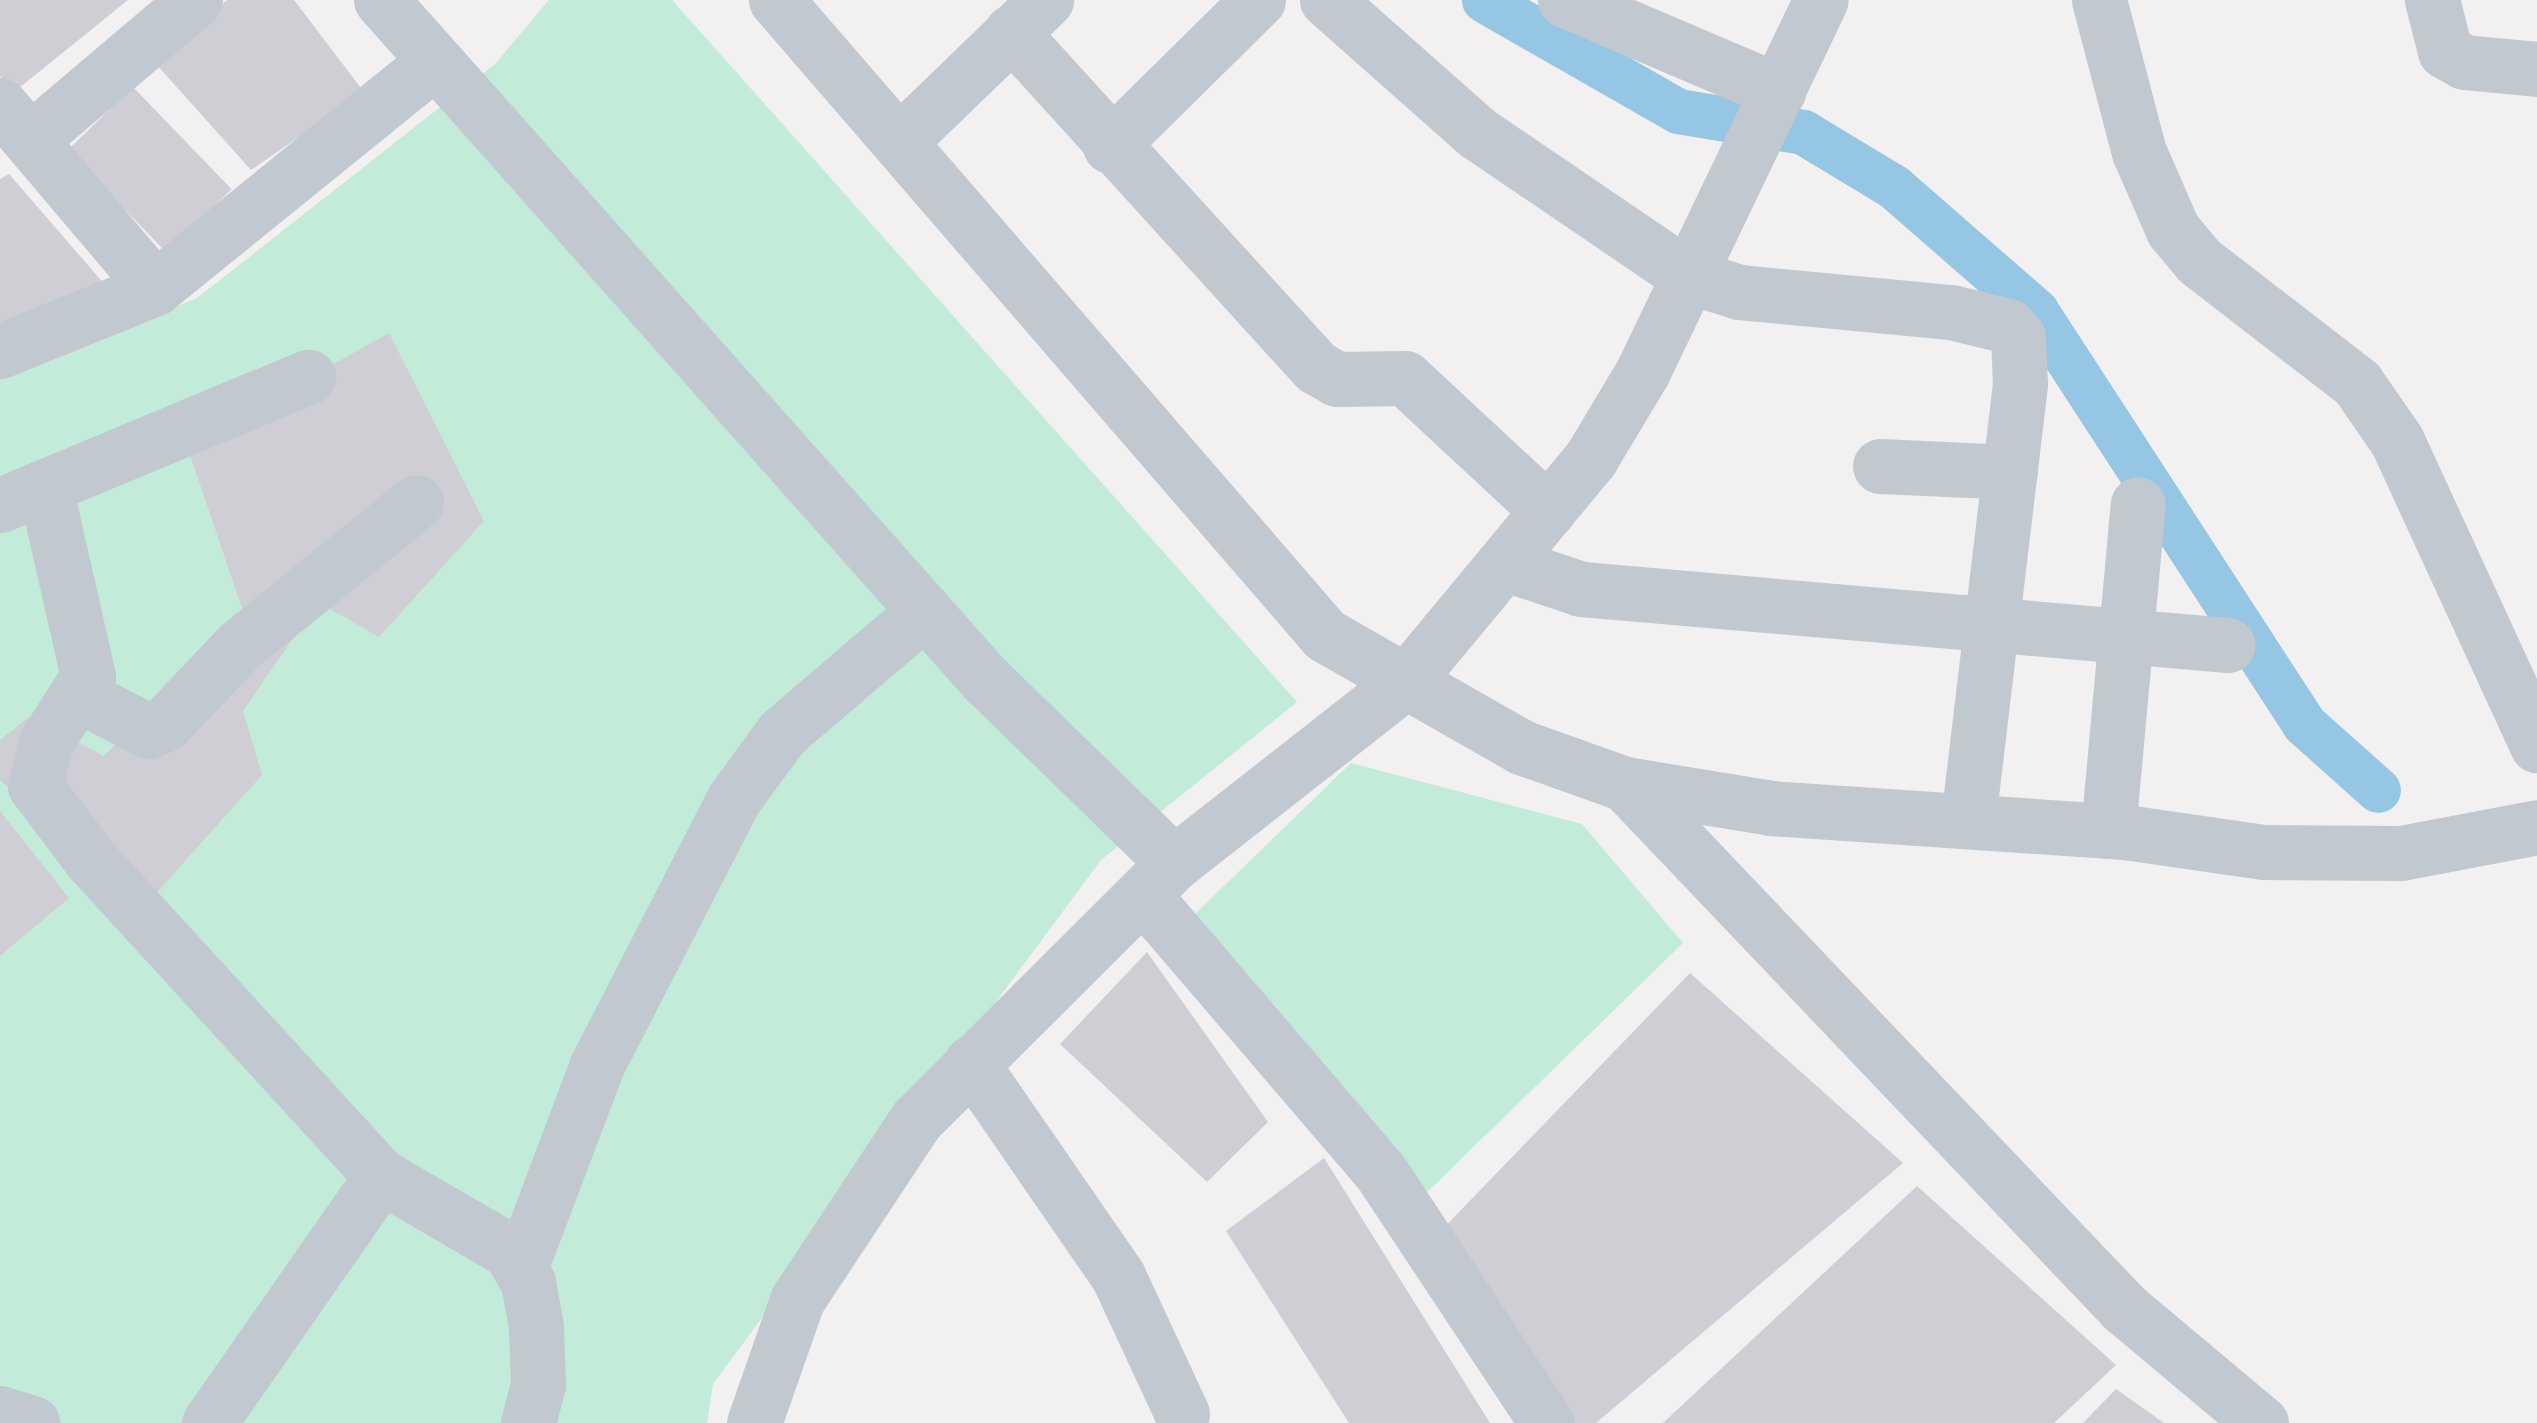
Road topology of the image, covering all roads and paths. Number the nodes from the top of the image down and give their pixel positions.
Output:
1 (195, 0) edge
2 (381, 0) edge
3 (776, 0) edge
4 (1258, 0) edge
5 (1327, 0) edge
6 (1565, 0) edge
7 (2098, 0) edge
8 (2432, 0) edge
9 (1814, 2) edge
10 (1029, 16) edge
11 (435, 61) junction
12 (2537, 69) edge
13 (1778, 91) junction
14 (15, 122) edge
15 (901, 140) junction
16 (1110, 146) junction
17 (1688, 276) junction
18 (155, 288) junction
19 (0, 351) edge
20 (308, 377) dead end
21 (1880, 466) dead end
22 (2010, 472) junction
23 (23, 496) edge
24 (416, 502) dead end
25 (2138, 504) dead end
26 (1548, 511) junction
27 (1506, 564) junction
28 (925, 611) junction
29 (1993, 625) junction
30 (2124, 636) junction
31 (2228, 644) dead end
32 (1406, 681) junction
33 (80, 696) junction
34 (2537, 746) edge
35 (1625, 784) junction
36 (1968, 818) junction
37 (2537, 827) edge
38 (2108, 830) junction
39 (1159, 879) junction
40 (971, 1063) junction
41 (382, 1176) junction
42 (520, 1266) junction
43 (0, 1414) edge
44 (1182, 1414) dead end
45 (32, 1423) edge
46 (209, 1423) edge
47 (528, 1423) edge
48 (754, 1423) edge
49 (1547, 1423) edge
50 (2261, 1423) edge

1 - 14 street
2 - 11 street
3 - 15 street
4 - 16 street
5 - 17 street
6 - 13 street
7 - 34 street
8 - 12 street
9 - 13 street
10 - 15 street
10 - 16 street
11 - 18 street
11 - 28 street
13 - 17 street
14 - 18 street
15 - 32 street
16 - 26 street
17 - 22 street
17 - 26 street
18 - 19 street
20 - 23 street
21 - 22 street
22 - 29 street
23 - 33 street
24 - 33 street
25 - 30 street
26 - 27 street
27 - 29 street
27 - 32 street
28 - 39 street
28 - 42 street
29 - 30 street
29 - 36 street
30 - 31 street
30 - 38 street
32 - 35 street
32 - 39 street
33 - 41 street
35 - 36 street
35 - 50 street
36 - 38 street
37 - 38 street
39 - 40 street
39 - 49 street
40 - 44 street
40 - 48 street
41 - 42 street
41 - 46 street
42 - 47 street
43 - 45 street

